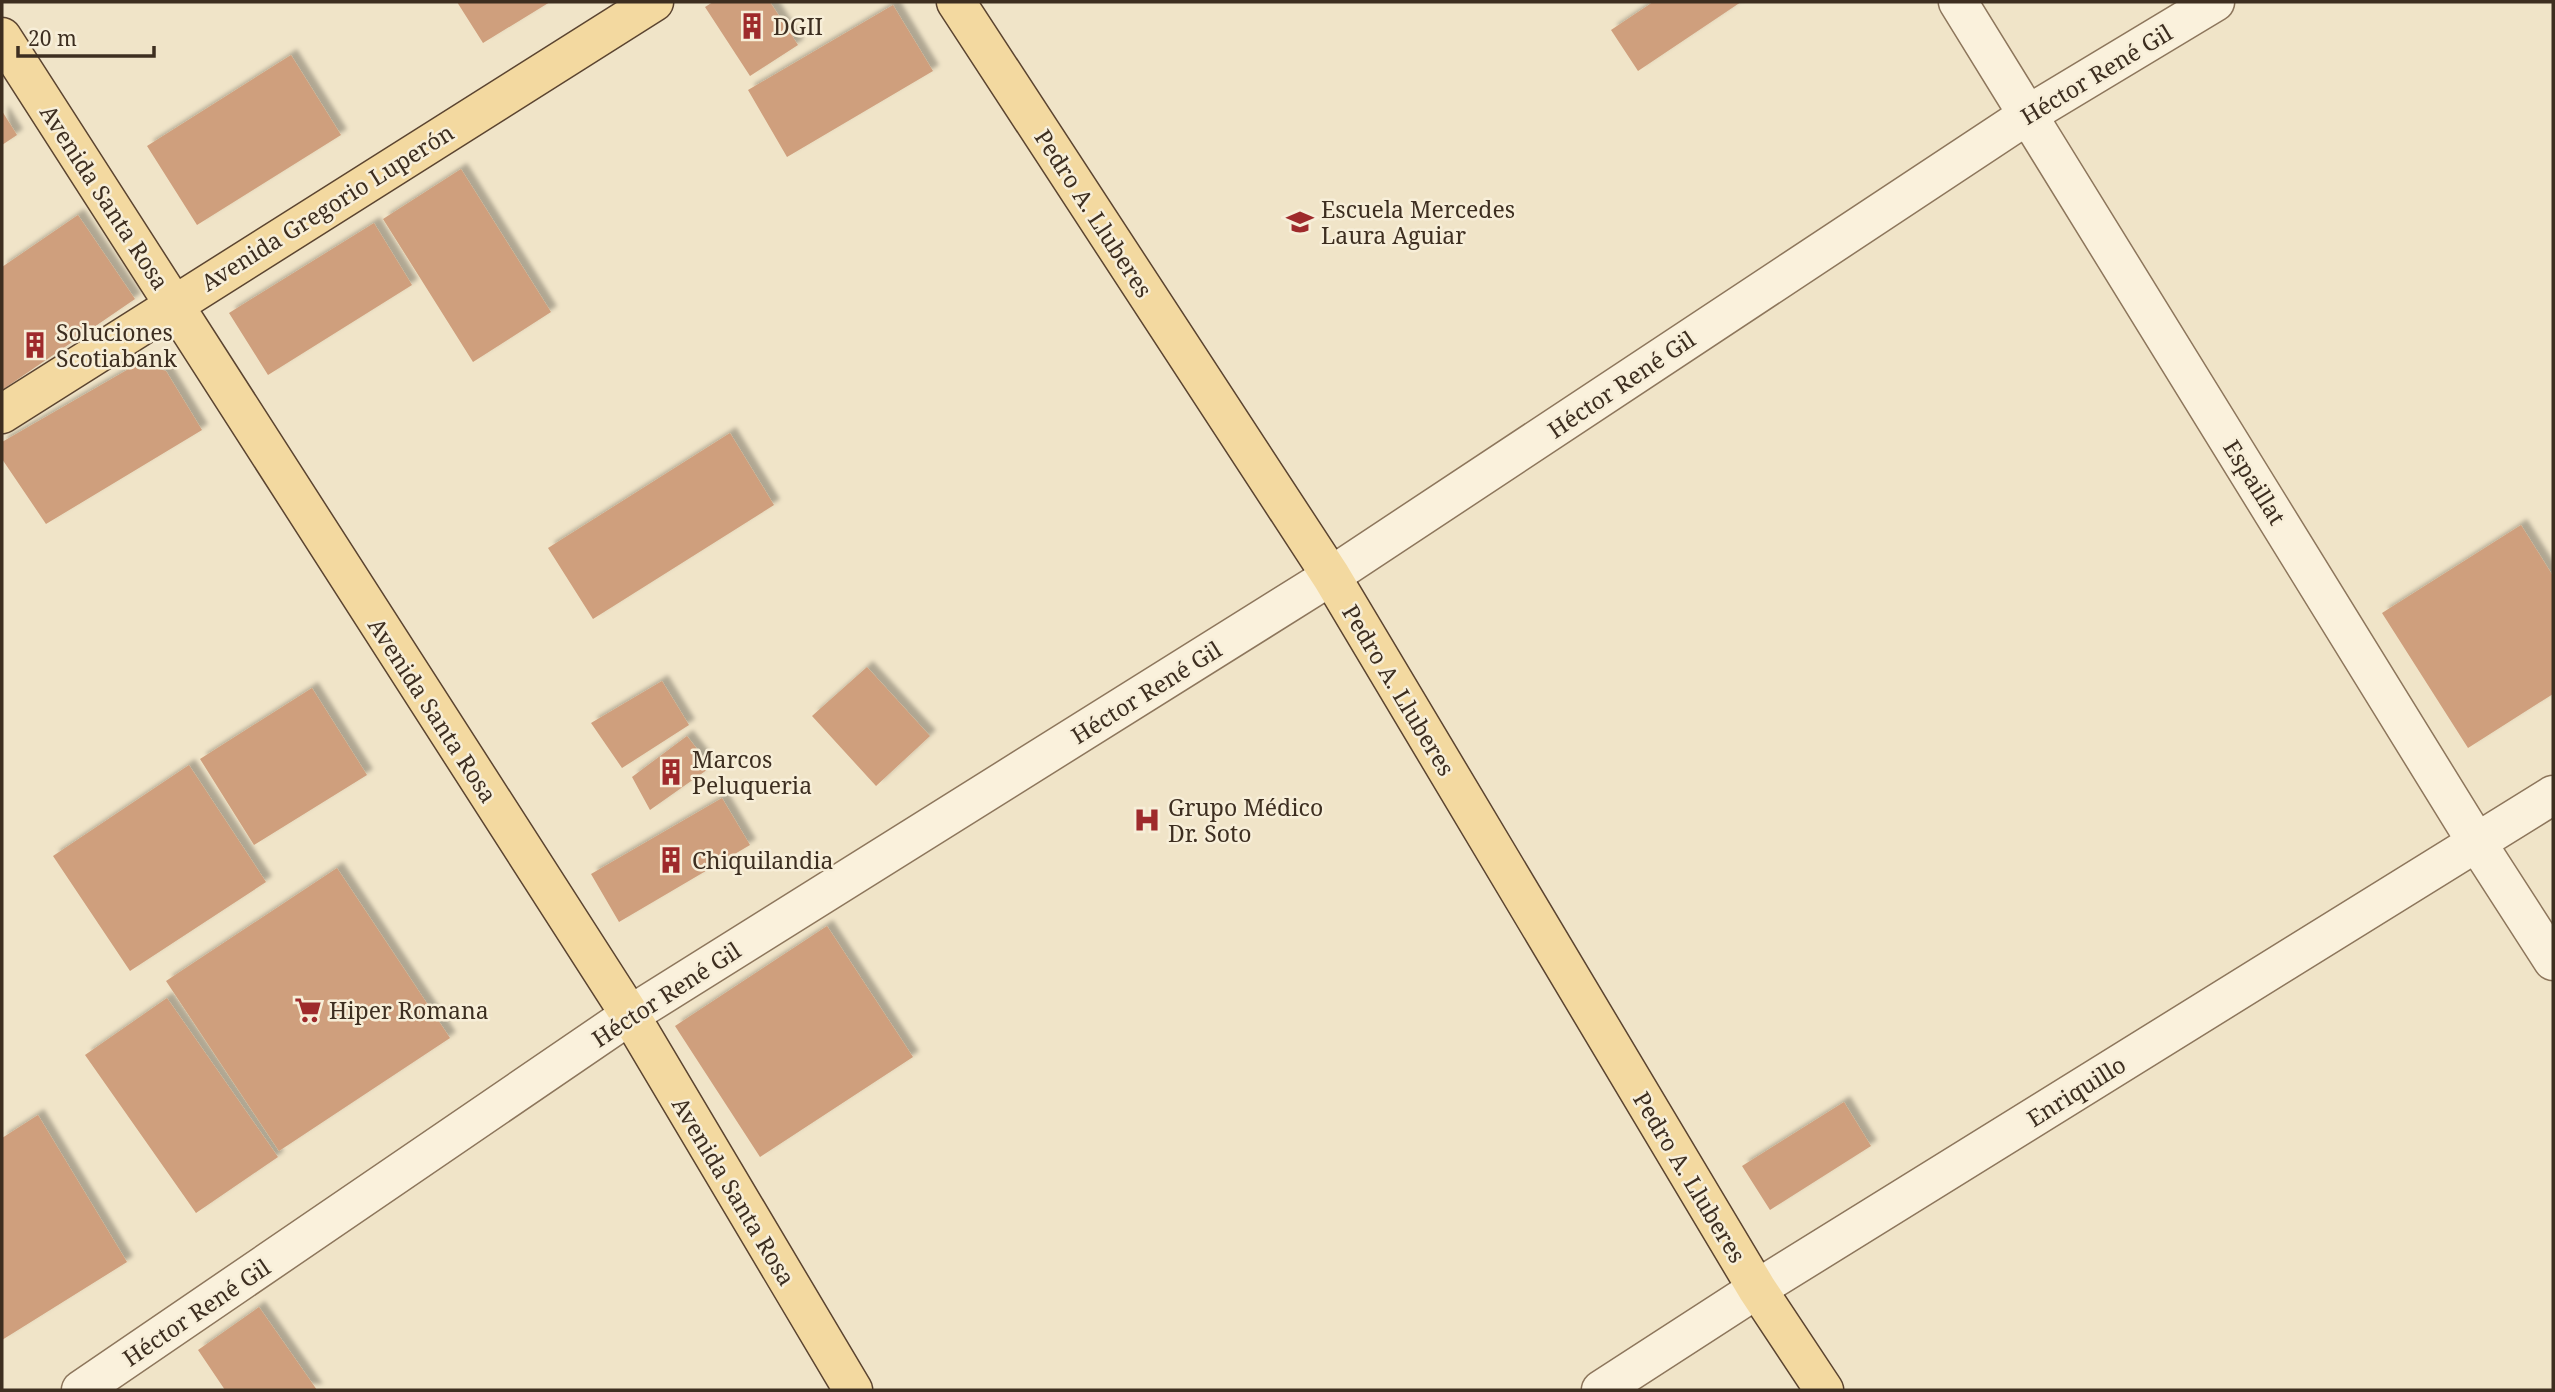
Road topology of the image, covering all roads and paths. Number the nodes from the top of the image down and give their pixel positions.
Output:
1 (654, 2) edge
2 (956, 2) edge
3 (1958, 2) edge
4 (2215, 2) edge
5 (2, 37) edge
6 (2029, 114) junction
7 (173, 304) junction
8 (2, 414) edge
9 (1331, 576) junction
10 (2553, 795) edge
11 (2477, 843) junction
12 (2553, 961) edge
13 (630, 1016) junction
14 (1757, 1289) junction
15 (81, 1390) edge
16 (853, 1390) edge
17 (1601, 1390) edge
18 (1824, 1390) edge

1 - 7 main road, Avenida Gregorio Luperón
2 - 9 main road, Pedro A. Lluberes
3 - 6 street, Espaillat
4 - 6 street, Héctor René Gil
5 - 7 main road, Avenida Santa Rosa
6 - 9 street, Héctor René Gil
6 - 11 street, Espaillat
7 - 8 main road, Avenida Gregorio Luperón
7 - 13 main road, Avenida Santa Rosa
9 - 13 street, Héctor René Gil
9 - 14 main road, Pedro A. Lluberes
10 - 11 street, Enriquillo
11 - 12 street, Espaillat
11 - 14 street, Enriquillo
13 - 15 street, Héctor René Gil
13 - 16 main road, Avenida Santa Rosa
14 - 17 street, Enriquillo
14 - 18 main road, Pedro A. Lluberes

